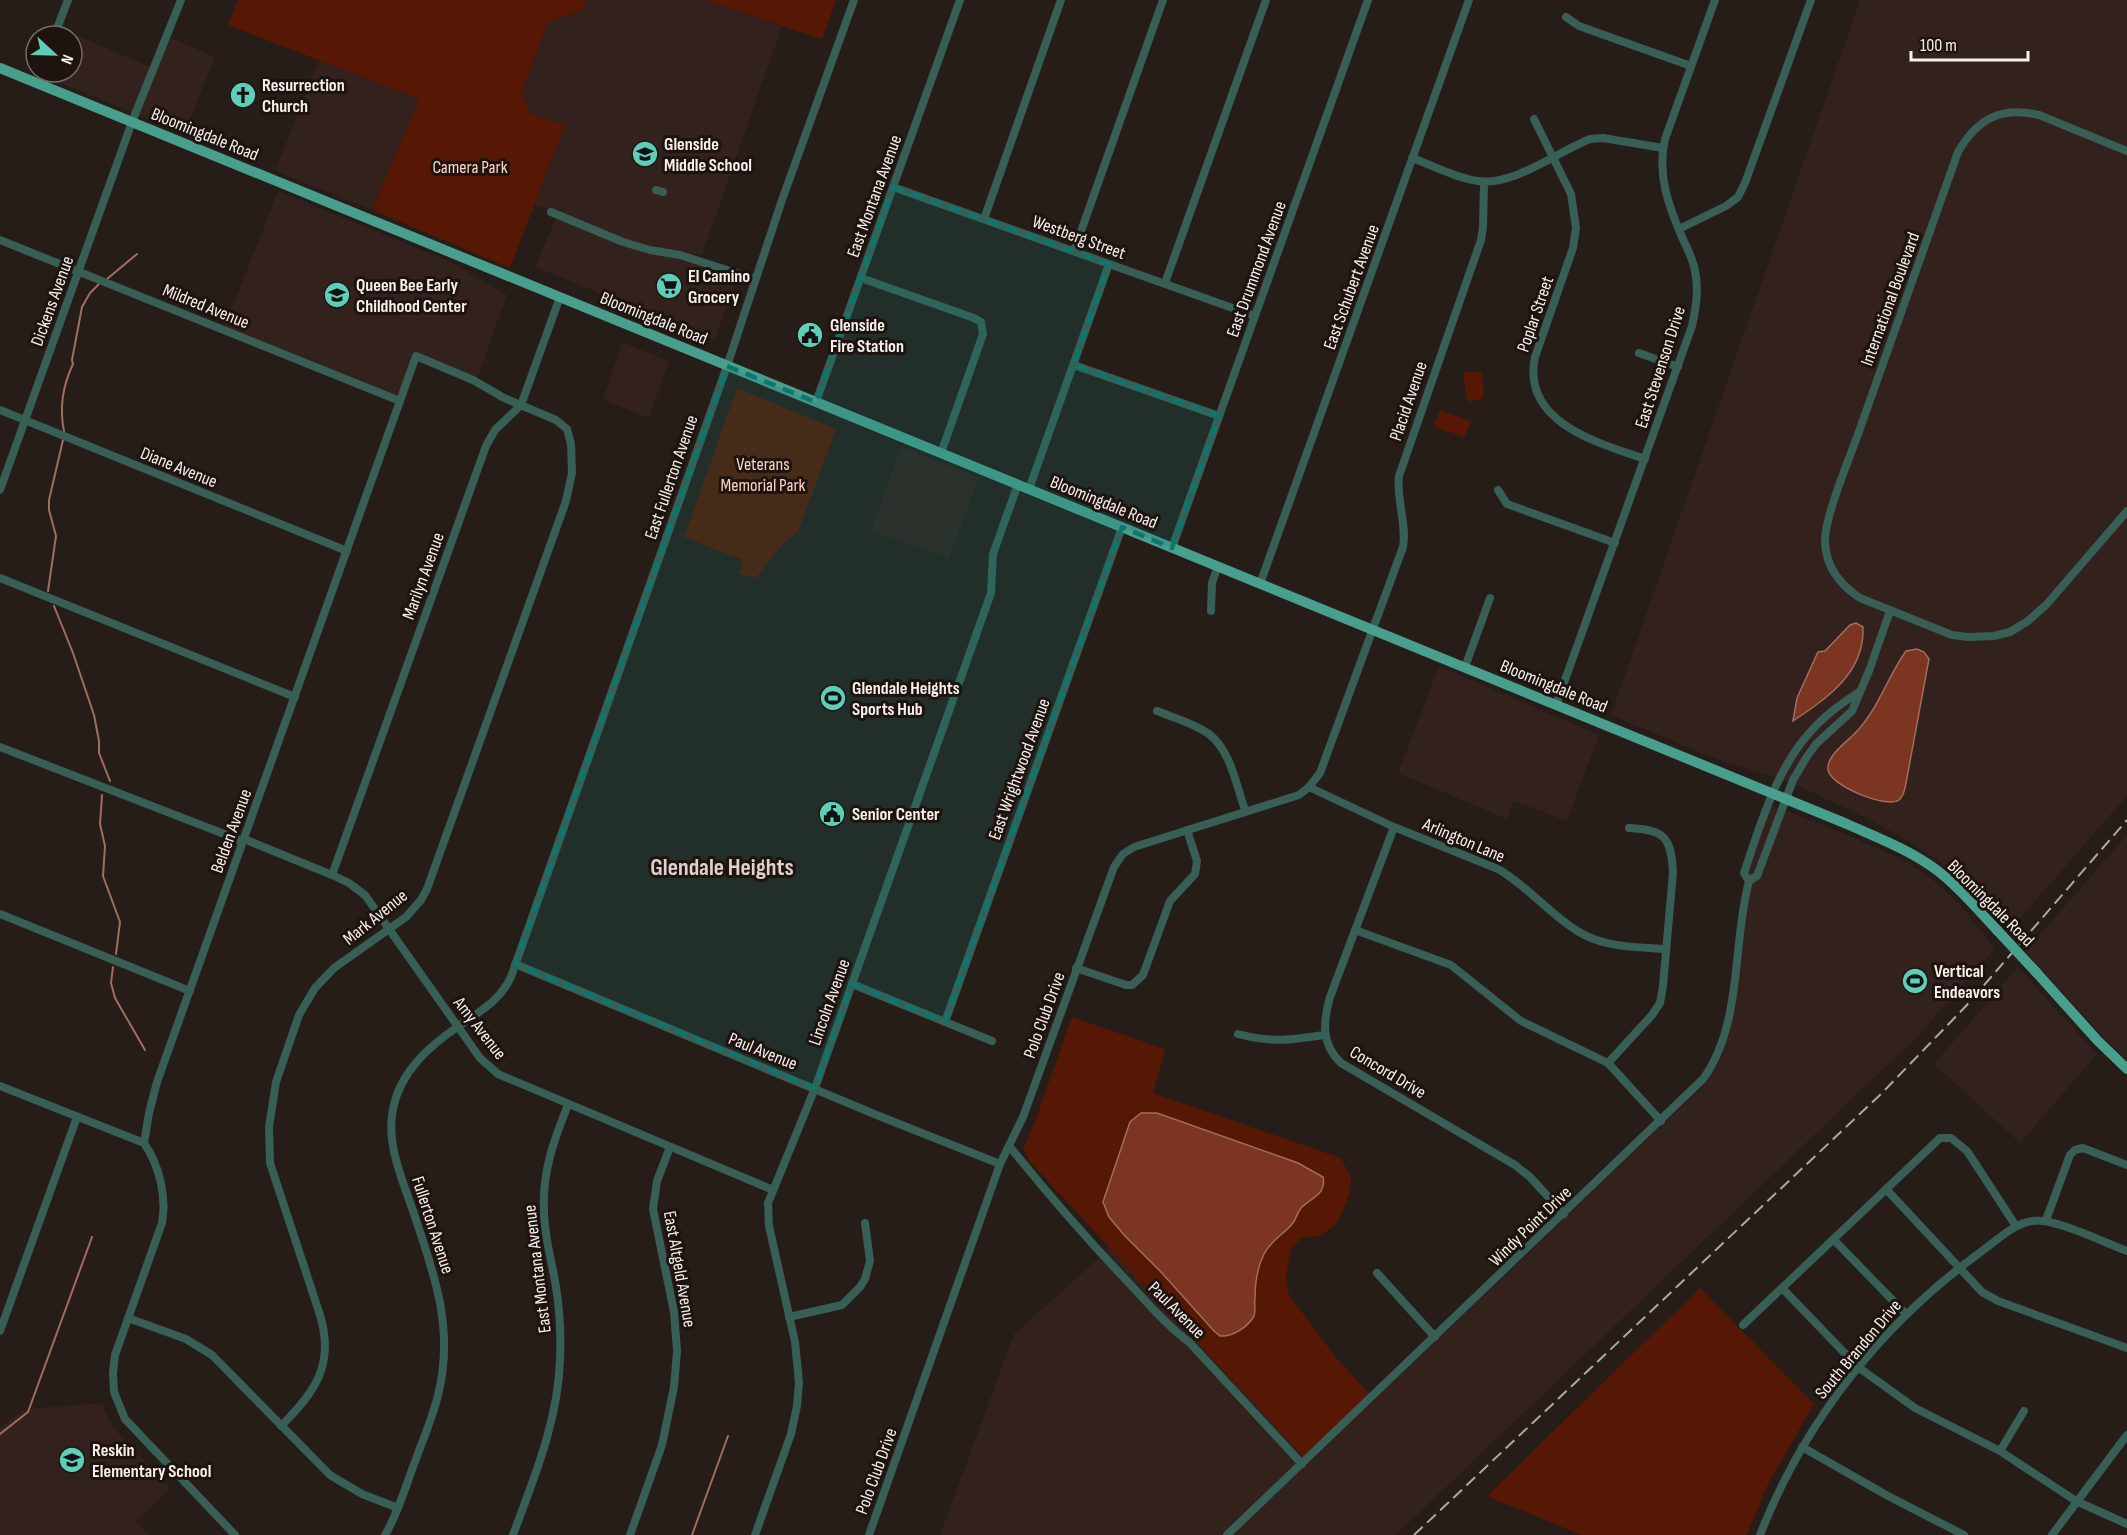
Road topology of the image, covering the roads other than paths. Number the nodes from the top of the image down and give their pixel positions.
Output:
1 (68, 0) edge
2 (181, 0) edge
3 (854, 0) edge
4 (960, 0) edge
5 (1061, 0) edge
6 (1163, 0) edge
7 (1266, 0) edge
8 (1368, 0) edge
9 (1469, 0) edge
10 (1715, 0) edge
11 (1811, 0) edge
12 (1566, 17) dead end
13 (59, 24) edge
14 (1691, 66) junction
15 (0, 68) edge
16 (24, 74) edge
17 (52, 84) edge
18 (1534, 119) dead end
19 (132, 122) junction
20 (1663, 148) junction
21 (2127, 151) edge
22 (1551, 157) junction
23 (1413, 158) junction
24 (1484, 182) junction
25 (893, 187) junction
26 (551, 212) dead end
27 (984, 219) junction
28 (1679, 229) junction
29 (0, 240) edge
30 (1074, 251) junction
31 (1109, 264) junction
32 (79, 271) junction
33 (861, 278) junction
34 (755, 279) junction
35 (1165, 284) junction
36 (560, 297) junction
37 (1255, 316) junction
38 (1640, 352) dead end
39 (1074, 365) junction
40 (727, 366) junction
41 (1678, 367) junction
42 (400, 401) junction
43 (816, 402) junction
44 (521, 405) junction
45 (0, 410) edge
46 (1219, 416) junction
47 (25, 420) junction
48 (941, 453) junction
49 (1645, 459) junction
50 (1018, 484) junction
51 (1029, 489) junction
52 (0, 490) edge
53 (1498, 490) dead end
54 (2127, 511) edge
55 (1122, 527) junction
56 (1615, 543) junction
57 (1172, 548) junction
58 (347, 551) junction
59 (1218, 566) junction
60 (0, 578) edge
61 (1260, 584) junction
62 (1490, 598) dead end
63 (1211, 611) dead end
64 (1890, 611) junction
65 (1372, 630) junction
66 (1465, 668) junction
67 (1859, 692) junction
68 (295, 697) junction
69 (1556, 705) junction
70 (1157, 711) dead end
71 (0, 747) edge
72 (1309, 787) junction
73 (1774, 794) junction
74 (1786, 799) junction
75 (1245, 810) junction
76 (1394, 827) junction
77 (1629, 828) dead end
78 (1187, 831) junction
79 (243, 841) junction
80 (1750, 855) junction
81 (1762, 861) junction
82 (332, 875) junction
83 (1749, 881) junction
84 (0, 914) edge
85 (390, 928) junction
86 (1355, 930) junction
87 (1666, 950) junction
88 (515, 964) junction
89 (1076, 968) junction
90 (852, 984) junction
91 (190, 991) junction
92 (945, 1022) junction
93 (458, 1027) junction
94 (1238, 1034) dead end
95 (1324, 1035) junction
96 (992, 1041) dead end
97 (1608, 1063) junction
98 (2127, 1069) edge
99 (0, 1086) edge
100 (815, 1088) junction
101 (568, 1105) junction
102 (77, 1117) junction
103 (1660, 1121) junction
104 (144, 1143) junction
105 (670, 1147) junction
106 (1010, 1147) junction
107 (1000, 1164) junction
108 (2127, 1165) edge
109 (1886, 1189) junction
110 (773, 1190) junction
111 (1564, 1214) junction
112 (2046, 1220) junction
113 (865, 1223) dead end
114 (2016, 1226) junction
115 (1834, 1240) junction
116 (2127, 1251) edge
117 (1961, 1267) junction
118 (1377, 1273) dead end
119 (1782, 1288) junction
120 (1905, 1313) junction
121 (789, 1317) junction
122 (128, 1318) junction
123 (1743, 1325) dead end
124 (0, 1331) edge
125 (1435, 1337) junction
126 (2127, 1348) edge
127 (1858, 1367) junction
128 (2024, 1412) dead end
129 (281, 1426) junction
130 (2127, 1435) edge
131 (1802, 1447) junction
132 (2000, 1451) junction
133 (1302, 1464) junction
134 (2076, 1501) junction
135 (398, 1508) junction
136 (2127, 1524) edge
137 (235, 1535) edge
138 (385, 1535) edge
139 (513, 1535) edge
140 (630, 1535) edge
141 (755, 1535) edge
142 (869, 1535) edge
143 (1227, 1535) edge
144 (1760, 1535) edge
145 (1964, 1535) edge
146 (2052, 1535) edge

1 - 13 street
2 - 19 street, Dickens Avenue
3 - 34 street, East Fullerton Avenue
4 - 25 street, East Montana Avenue
5 - 27 street
6 - 30 street
7 - 35 street
8 - 37 street, East Drummond Avenue
9 - 23 street, East Schubert Avenue
10 - 14 street, East Stevenson Drive
11 - 28 street
12 - 14 street
14 - 20 street, East Stevenson Drive
15 - 16 main road, Bloomingdale Road
17 - 19 main road, Bloomingdale Road
18 - 22 street, Poplar Street
19 - 32 street, Dickens Avenue
19 - 36 main road, Bloomingdale Road
20 - 22 street
20 - 28 street, East Stevenson Drive
21 - 64 street, International Boulevard
22 - 24 street
22 - 49 street, Poplar Street
23 - 24 street
23 - 61 street, East Schubert Avenue
24 - 65 street, Placid Avenue
25 - 27 street, Westberg Street
25 - 33 street, East Montana Avenue
26 - 34 street
27 - 30 street, Westberg Street
28 - 41 street, East Stevenson Drive
29 - 32 street, Mildred Avenue
30 - 31 street, Westberg Street
31 - 35 street, Westberg Street
31 - 39 street
32 - 42 street, Mildred Avenue
32 - 47 street, Dickens Avenue
33 - 43 street, East Montana Avenue
33 - 48 street
34 - 40 street, East Fullerton Avenue
35 - 37 street, Westberg Street
36 - 40 main road, Bloomingdale Road
36 - 44 street, Marilyn Avenue
37 - 46 street, East Drummond Avenue
38 - 41 street
39 - 46 street
39 - 51 street
40 - 43 main road, Bloomingdale Road
40 - 88 street, East Fullerton Avenue
41 - 49 street, East Stevenson Drive
42 - 44 street, Belden Avenue
42 - 58 street, Belden Avenue
43 - 48 main road, Bloomingdale Road
44 - 82 street, Marilyn Avenue
44 - 85 street, Mark Avenue
45 - 47 street, Diane Avenue
46 - 57 street, East Drummond Avenue
47 - 52 street, Dickens Avenue
47 - 58 street, Diane Avenue
48 - 50 main road, Bloomingdale Road
49 - 56 street, East Stevenson Drive
50 - 51 main road, Bloomingdale Road
50 - 90 street, Lincoln Avenue
51 - 55 main road, Bloomingdale Road
53 - 56 street
54 - 64 street, International Boulevard
55 - 57 main road, Bloomingdale Road
55 - 92 street, East Wrightwood Avenue
56 - 69 street, East Stevenson Drive
57 - 59 main road, Bloomingdale Road
58 - 68 street, Belden Avenue
59 - 61 main road, Bloomingdale Road
59 - 63 street
60 - 68 street
61 - 65 main road, Bloomingdale Road
62 - 66 street
64 - 67 street, Windy Point Drive
65 - 66 main road, Bloomingdale Road
65 - 72 street
66 - 69 main road, Bloomingdale Road
67 - 73 street, Windy Point Drive
67 - 74 street, Windy Point Drive
68 - 79 street, Belden Avenue
69 - 73 main road, Bloomingdale Road
70 - 75 street
71 - 79 street, Amy Avenue
72 - 75 street, Polo Club Drive
72 - 76 street, Arlington Lane
73 - 74 main road, Bloomingdale Road
73 - 80 street, Windy Point Drive
74 - 81 street, Windy Point Drive
74 - 98 main road, Bloomingdale Road, bridge
75 - 78 street, Polo Club Drive
76 - 86 street
76 - 87 street, Arlington Lane
77 - 87 street
78 - 89 street, Polo Club Drive
78 - 89 street
79 - 82 street, Amy Avenue
79 - 91 street, Belden Avenue
80 - 81 street
80 - 83 street, Windy Point Drive
81 - 83 street, Windy Point Drive
82 - 85 street, Amy Avenue
83 - 103 street, Windy Point Drive
84 - 91 street
85 - 93 street, Amy Avenue
85 - 129 street, Mark Avenue
86 - 95 street
86 - 97 street
87 - 97 street
88 - 93 street, Fullerton Avenue
88 - 100 street, Paul Avenue
89 - 106 street, Polo Club Drive
90 - 92 street
90 - 100 street, Lincoln Avenue
91 - 104 street, Belden Avenue
92 - 96 street
93 - 101 street, Amy Avenue
93 - 135 street, Fullerton Avenue
94 - 95 street
95 - 111 street, Concord Drive
97 - 103 street
99 - 102 street
100 - 107 street, Paul Avenue
100 - 110 street, Lincoln Avenue
101 - 105 street, Amy Avenue
101 - 139 street, East Montana Avenue
102 - 104 street
102 - 124 street
103 - 111 street, Windy Point Drive
104 - 122 street
105 - 110 street, Amy Avenue
105 - 140 street, East Altgeld Avenue
106 - 107 street, Polo Club Drive
106 - 133 street, Paul Avenue
107 - 142 street, Polo Club Drive
108 - 112 street
109 - 114 street
109 - 115 street
109 - 117 street
110 - 121 street, Lincoln Avenue
111 - 125 street, Windy Point Drive
112 - 114 street, South Brandon Drive
112 - 116 street
113 - 121 street
114 - 117 street, South Brandon Drive
115 - 119 street
115 - 120 street
117 - 120 street, South Brandon Drive
117 - 126 street
118 - 125 street
119 - 123 street
119 - 127 street
120 - 127 street, South Brandon Drive
121 - 141 street, Lincoln Avenue
122 - 129 street
122 - 137 street
125 - 133 street, Windy Point Drive
127 - 131 street, South Brandon Drive
127 - 132 street
128 - 132 street
129 - 135 street
130 - 134 street
131 - 144 street, South Brandon Drive
131 - 145 street
132 - 134 street
133 - 143 street, Windy Point Drive
134 - 136 street
134 - 146 street
135 - 138 street, Fullerton Avenue

